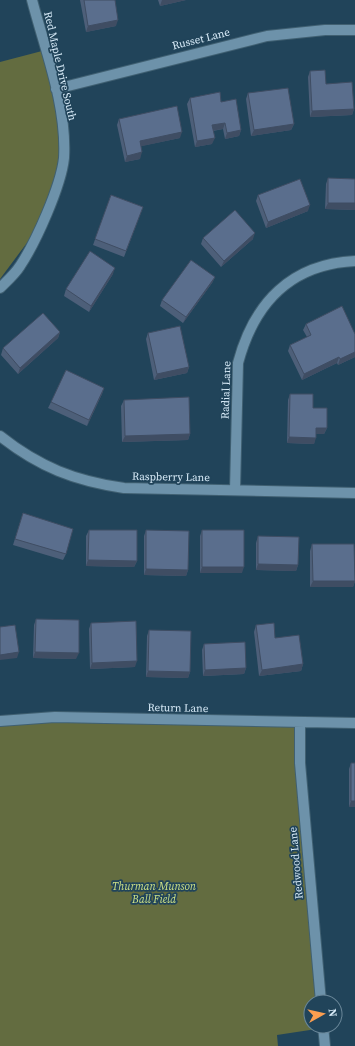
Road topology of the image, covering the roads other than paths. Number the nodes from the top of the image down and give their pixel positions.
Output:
1 (32, 0) edge
2 (355, 30) edge
3 (56, 89) junction
4 (355, 261) edge
5 (0, 288) edge
6 (0, 436) edge
7 (235, 490) junction
8 (355, 493) edge
9 (0, 721) edge
10 (300, 722) junction
11 (355, 723) edge
12 (320, 994) edge
13 (324, 1034) edge
14 (325, 1046) edge

1 - 3 street, Red Maple Drive South
2 - 3 street, Russet Lane
3 - 5 street, Red Maple Drive South
4 - 7 street, Radial Lane
6 - 7 street, Raspberry Lane
7 - 8 street, Raspberry Lane
9 - 10 street, Return Lane
10 - 11 street, Return Lane
10 - 12 street, Redwood Lane
13 - 14 street

